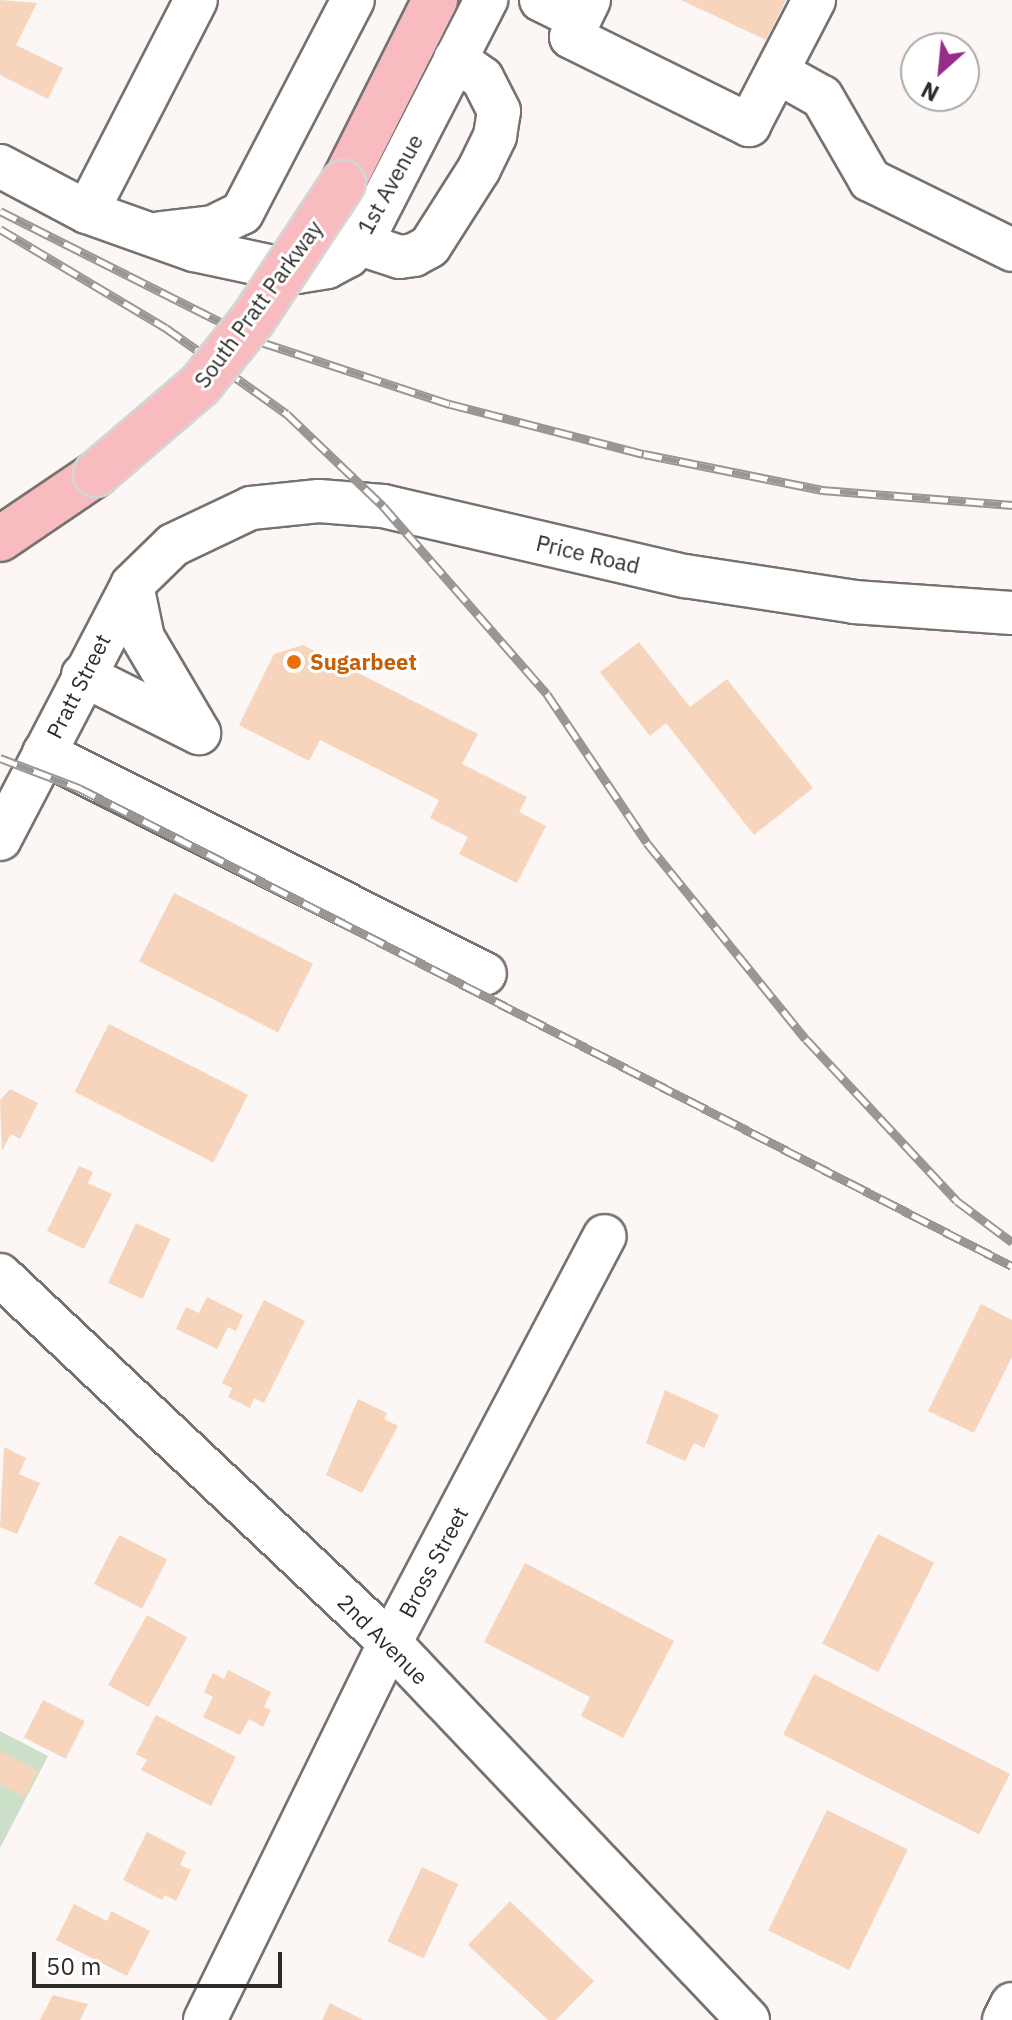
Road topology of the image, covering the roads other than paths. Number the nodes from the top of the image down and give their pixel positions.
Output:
1 (196, 0) edge
2 (353, 0) edge
3 (435, 0) edge
4 (486, 0) edge
5 (541, 0) edge
6 (814, 0) edge
7 (585, 10) edge
8 (455, 59) junction
9 (777, 72) junction
10 (0, 166) edge
11 (87, 212) junction
12 (136, 232) junction
13 (357, 243) junction
14 (1012, 250) edge
15 (0, 539) edge
16 (173, 545) joint
17 (132, 585) junction
18 (1012, 613) edge
19 (83, 675) junction
20 (44, 753) junction
21 (0, 839) edge
22 (485, 974) dead end
23 (605, 1236) dead end
24 (0, 1275) edge
25 (390, 1643) junction
26 (1012, 2004) edge
27 (205, 2020) edge
28 (748, 2020) edge
29 (1004, 2020) edge

1 - 11 street
2 - 12 street, 1st Avenue
3 - 15 main road, South Pratt Parkway, bridge
4 - 8 street, 1st Avenue
5 - 7 street
6 - 9 street
7 - 9 street
8 - 13 street, 1st Avenue
8 - 13 street
9 - 14 street
10 - 11 street, 1st Avenue
11 - 12 street, 1st Avenue
12 - 13 street, 1st Avenue
16 - 17 street, Pratt Street
16 - 18 street, Price Road
17 - 19 street, Pratt Street
17 - 19 street
19 - 20 street, Pratt Street
20 - 21 street, Pratt Street
20 - 22 street
23 - 25 street, Bross Street
24 - 25 street, 2nd Avenue
25 - 27 street, Bross Street
25 - 28 street, 2nd Avenue
26 - 29 street

